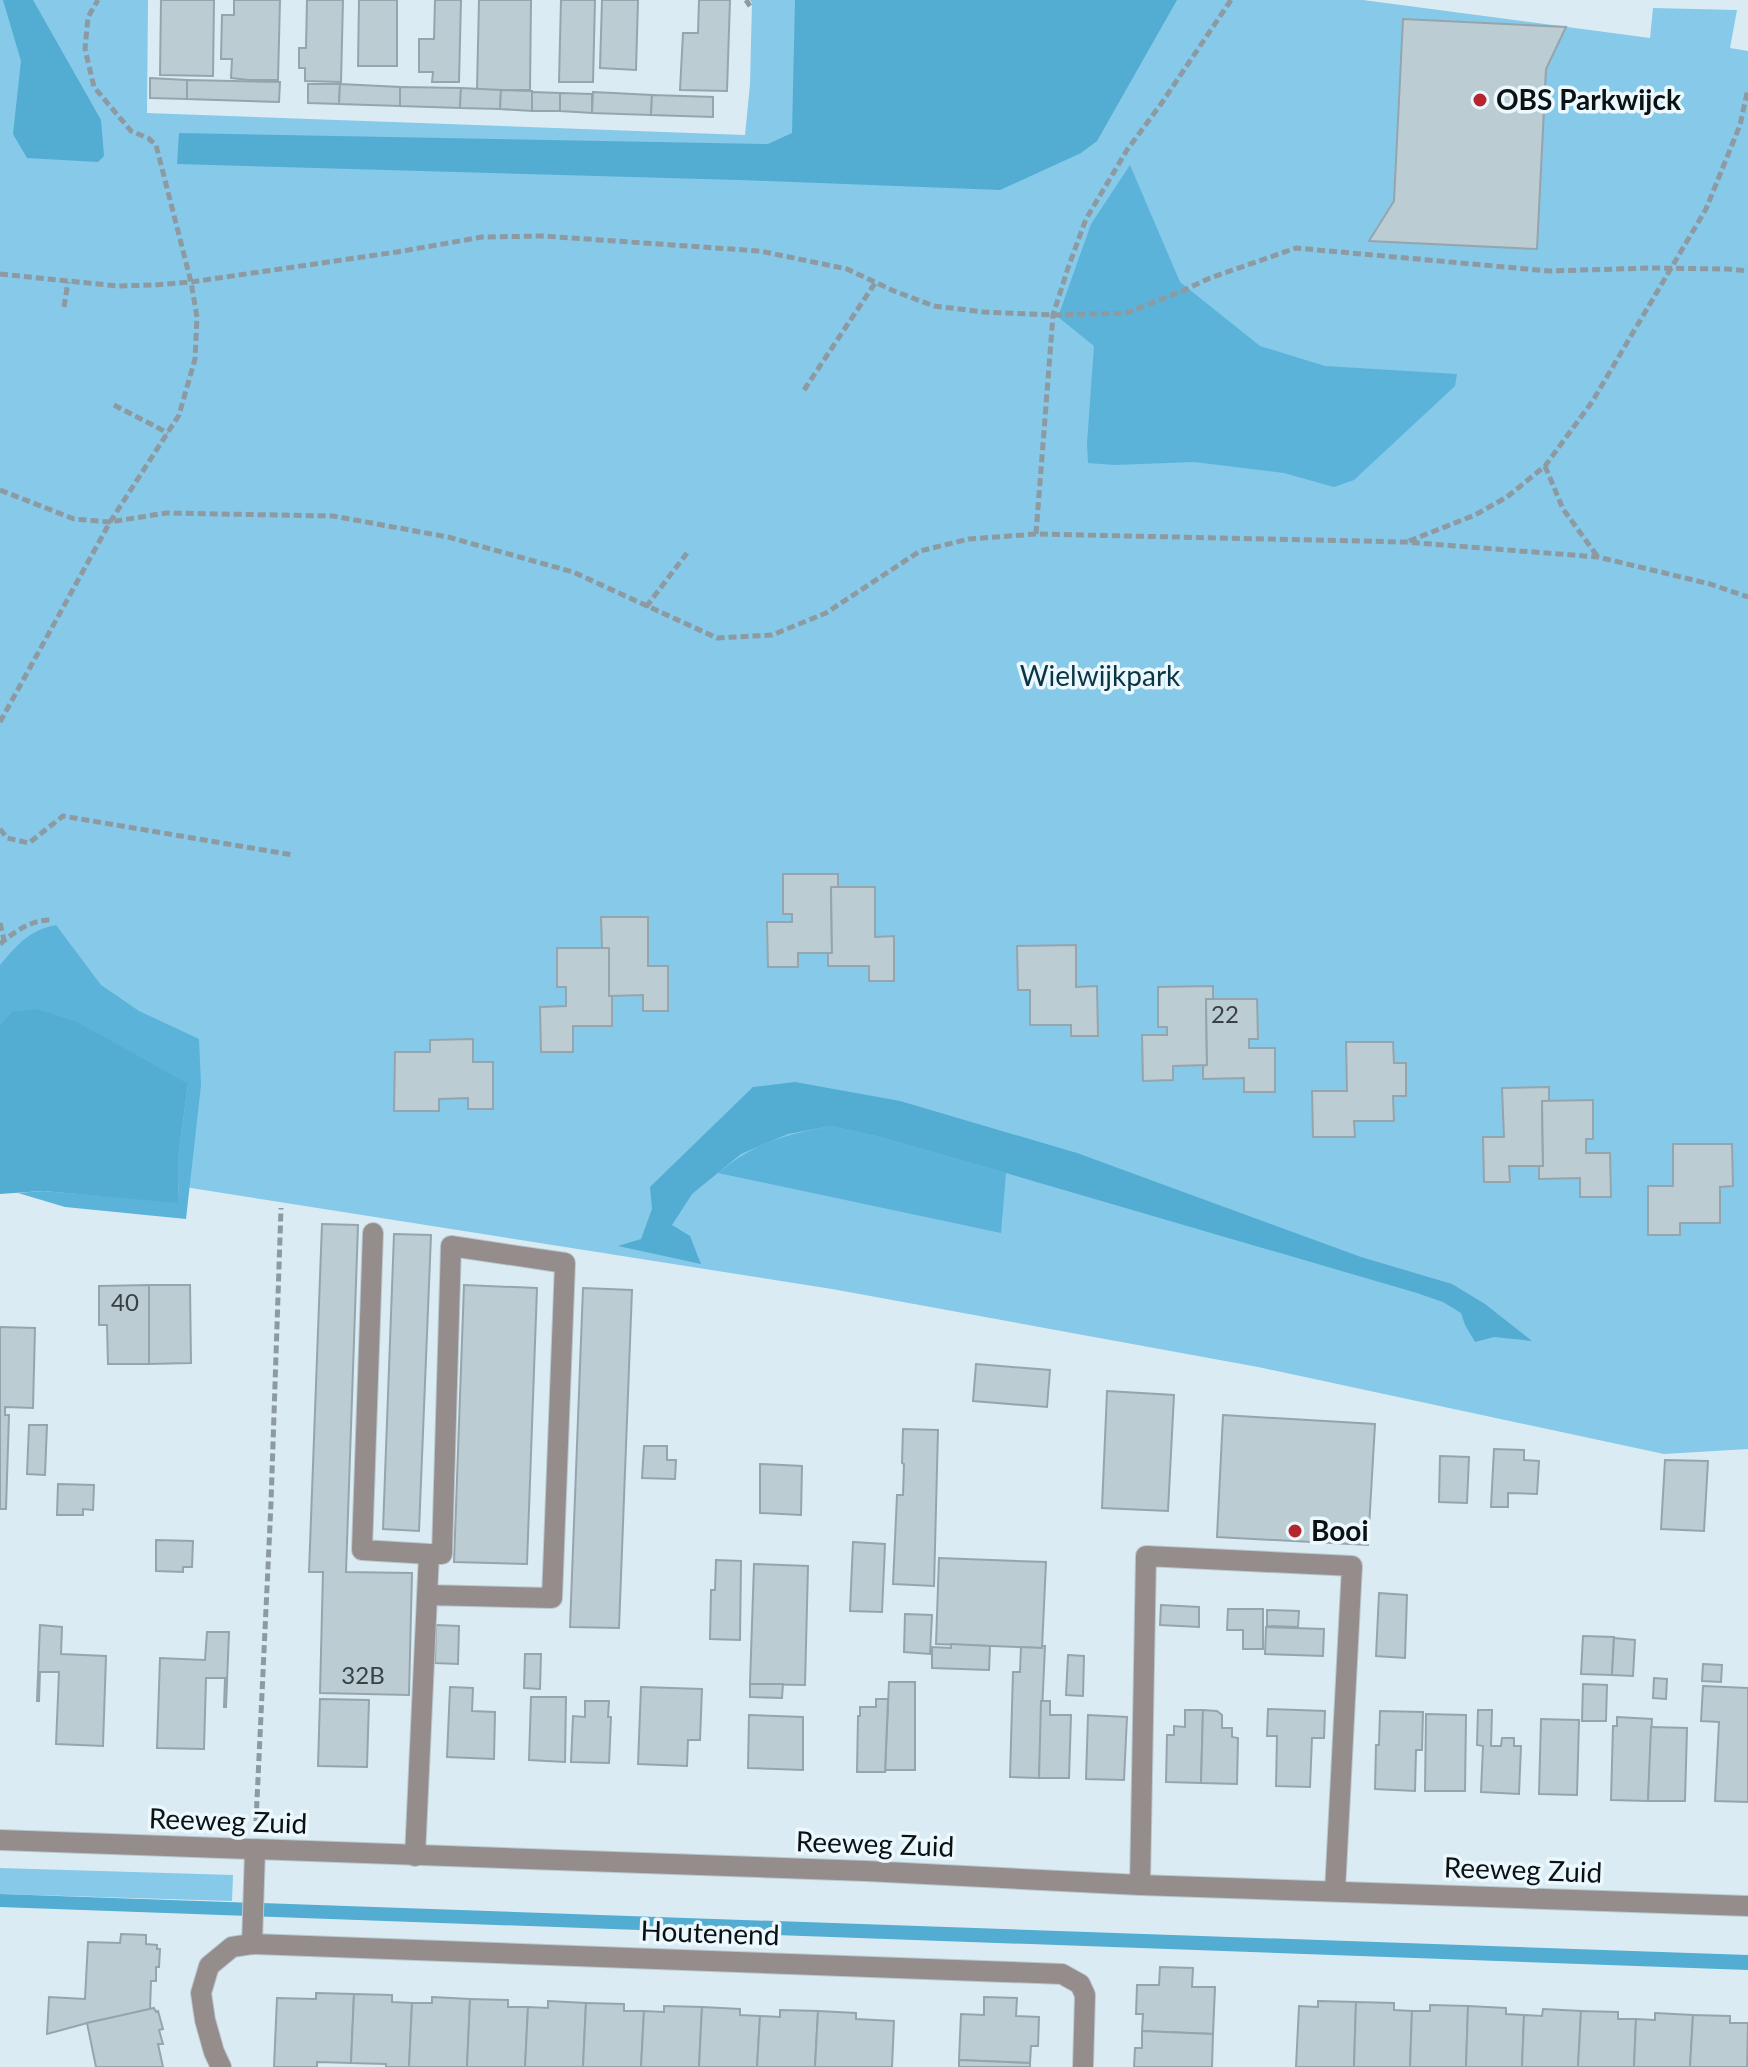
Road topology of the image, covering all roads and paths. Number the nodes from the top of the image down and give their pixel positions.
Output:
1 (98, 0) edge
2 (746, 0) edge
3 (1231, 0) edge
4 (750, 6) dead end
5 (1748, 89) edge
6 (1671, 269) junction
7 (1748, 271) edge
8 (0, 274) edge
9 (68, 282) junction
10 (191, 282) junction
11 (875, 283) junction
12 (64, 307) dead end
13 (1053, 315) junction
14 (804, 390) dead end
15 (114, 405) dead end
16 (168, 433) junction
17 (1545, 466) junction
18 (0, 490) edge
19 (110, 522) junction
20 (1036, 534) junction
21 (1405, 542) junction
22 (687, 553) dead end
23 (1598, 557) junction
24 (1748, 597) edge
25 (646, 607) junction
26 (0, 722) edge
27 (0, 829) edge
28 (293, 855) dead end
29 (52, 920) dead end
30 (0, 923) edge
31 (2, 942) edge
32 (281, 1208) dead end
33 (373, 1233) dead end
34 (429, 1554) junction
35 (427, 1595) junction
36 (0, 1840) edge
37 (255, 1850) junction
38 (415, 1856) junction
39 (1140, 1885) junction
40 (1335, 1891) junction
41 (1748, 1906) edge
42 (252, 1944) junction
43 (221, 2067) edge
44 (1083, 2067) edge

1 - 10 path
2 - 4 path
3 - 13 path
5 - 6 path
6 - 7 path
6 - 13 path
6 - 17 path
8 - 9 path
9 - 10 path
9 - 12 path
10 - 11 path
10 - 16 path
11 - 13 path
11 - 14 path
13 - 20 path
15 - 16 path
16 - 19 path
17 - 21 path
17 - 23 path
18 - 19 path
19 - 25 path
19 - 26 path
20 - 21 path
20 - 25 path
21 - 23 path
22 - 25 path
23 - 24 path
27 - 28 path
29 - 31 path
30 - 31 path
32 - 37 path
33 - 34 street
34 - 35 street
34 - 35 street
35 - 38 street
36 - 37 street, Reeweg Zuid
37 - 38 street, Reeweg Zuid
37 - 42 street
38 - 39 street, Reeweg Zuid
39 - 40 street, Reeweg Zuid
39 - 40 street
40 - 41 street, Reeweg Zuid
42 - 43 street, Houtenend
42 - 44 street, Houtenend

